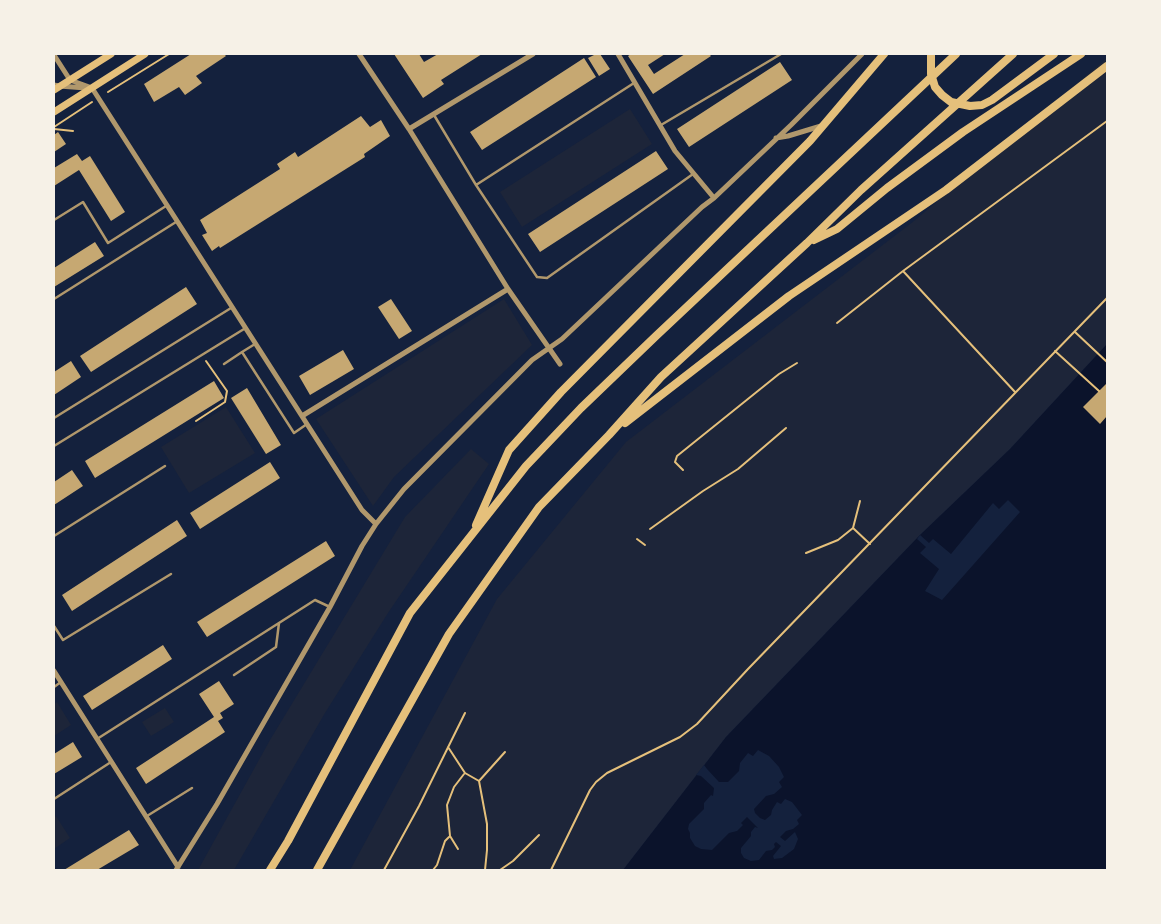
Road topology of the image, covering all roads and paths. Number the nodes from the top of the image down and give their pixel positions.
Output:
1 (111, 54) edge
2 (145, 54) edge
3 (169, 54) edge
4 (359, 54) edge
5 (533, 54) edge
6 (618, 54) edge
7 (781, 54) edge
8 (862, 54) edge
9 (884, 54) edge
10 (932, 54) edge
11 (956, 54) edge
12 (1013, 54) edge
13 (1054, 54) edge
14 (1081, 54) edge
15 (54, 55) edge
16 (1107, 66) edge
17 (70, 80) junction
18 (634, 83) junction
19 (56, 87) edge
20 (92, 88) junction
21 (108, 92) dead end
22 (94, 101) dead end
23 (54, 112) edge
24 (433, 114) junction
25 (1107, 121) edge
26 (824, 125) junction
27 (660, 126) junction
28 (54, 128) edge
29 (409, 129) junction
30 (73, 131) dead end
31 (776, 138) junction
32 (693, 174) junction
33 (476, 185) junction
34 (714, 198) junction
35 (167, 206) junction
36 (54, 220) edge
37 (177, 221) junction
38 (807, 243) junction
39 (904, 271) junction
40 (508, 289) junction
41 (1107, 298) edge
42 (54, 299) edge
43 (233, 307) junction
44 (837, 323) dead end
45 (246, 328) junction
46 (1075, 332) junction
47 (256, 344) junction
48 (548, 347) junction
49 (1055, 351) junction
50 (242, 352) junction
51 (206, 361) dead end
52 (1107, 362) edge
53 (797, 363) dead end
54 (224, 364) dead end
55 (560, 364) dead end
56 (1099, 391) dead end
57 (1016, 392) junction
58 (302, 416) junction
59 (54, 418) edge
60 (196, 421) dead end
61 (307, 424) junction
62 (786, 428) dead end
63 (609, 435) junction
64 (54, 446) edge
65 (165, 466) dead end
66 (683, 470) dead end
67 (703, 491) junction
68 (706, 495) dead end
69 (860, 501) dead end
70 (376, 524) junction
71 (853, 528) junction
72 (650, 529) dead end
73 (54, 536) edge
74 (471, 536) junction
75 (637, 539) dead end
76 (870, 544) junction
77 (645, 545) dead end
78 (806, 553) dead end
79 (172, 574) dead end
80 (330, 607) junction
81 (279, 623) junction
82 (54, 626) edge
83 (54, 671) edge
84 (234, 675) dead end
85 (61, 682) junction
86 (54, 687) edge
87 (465, 713) dead end
88 (97, 739) junction
89 (448, 747) junction
90 (505, 752) dead end
91 (111, 762) junction
92 (465, 773) junction
93 (479, 781) junction
94 (192, 788) dead end
95 (54, 799) edge
96 (147, 816) junction
97 (540, 835) dead end
98 (450, 836) junction
99 (288, 841) junction
100 (458, 849) dead end
101 (177, 868) edge
102 (265, 870) edge
103 (270, 870) edge
104 (317, 870) edge
105 (384, 870) edge
106 (433, 870) edge
107 (485, 870) edge
108 (500, 870) edge
109 (551, 870) edge

1 - 17 main road
2 - 20 main road
3 - 21 path
4 - 29 street
5 - 24 street
6 - 18 street
7 - 27 lane
8 - 31 street
9 - 26 highway
10 - 13 highway
11 - 74 highway
12 - 38 highway
14 - 38 highway
15 - 17 street
16 - 63 highway
17 - 19 main road
17 - 20 street
18 - 27 street
18 - 33 lane
19 - 20 street
20 - 23 main road
20 - 35 street
22 - 28 path
24 - 29 street
24 - 33 lane
25 - 39 path
26 - 31 street
26 - 74 highway
27 - 32 street
28 - 30 path
29 - 40 street
31 - 34 street
32 - 33 lane
32 - 34 street
34 - 48 street
35 - 36 lane
35 - 37 street
37 - 42 lane
37 - 43 street
38 - 63 highway
39 - 44 path
39 - 57 path
40 - 48 street
40 - 58 street
41 - 46 path
43 - 45 street
43 - 59 lane
45 - 47 street
45 - 64 lane
46 - 49 path
46 - 52 path
47 - 50 lane
47 - 58 street
48 - 55 street
48 - 70 street
49 - 56 path
49 - 57 path
50 - 54 lane
50 - 61 lane
51 - 60 path
53 - 66 path
57 - 76 path
58 - 61 street
61 - 70 street
62 - 67 path
63 - 104 highway
65 - 73 lane
67 - 68 path
67 - 72 path
69 - 71 path
70 - 80 street
71 - 76 path
71 - 78 path
74 - 99 highway
75 - 77 path
76 - 109 path
79 - 82 lane
80 - 81 lane
80 - 101 street
81 - 84 lane
81 - 88 lane
83 - 85 street
85 - 86 lane
85 - 88 street
87 - 89 path
88 - 91 street
89 - 92 path
89 - 105 path
90 - 93 path
91 - 95 lane
91 - 96 street
92 - 93 path
92 - 98 path
93 - 107 path
94 - 96 lane
96 - 101 street
97 - 108 path
98 - 100 path
98 - 106 path
99 - 102 highway
99 - 103 highway

